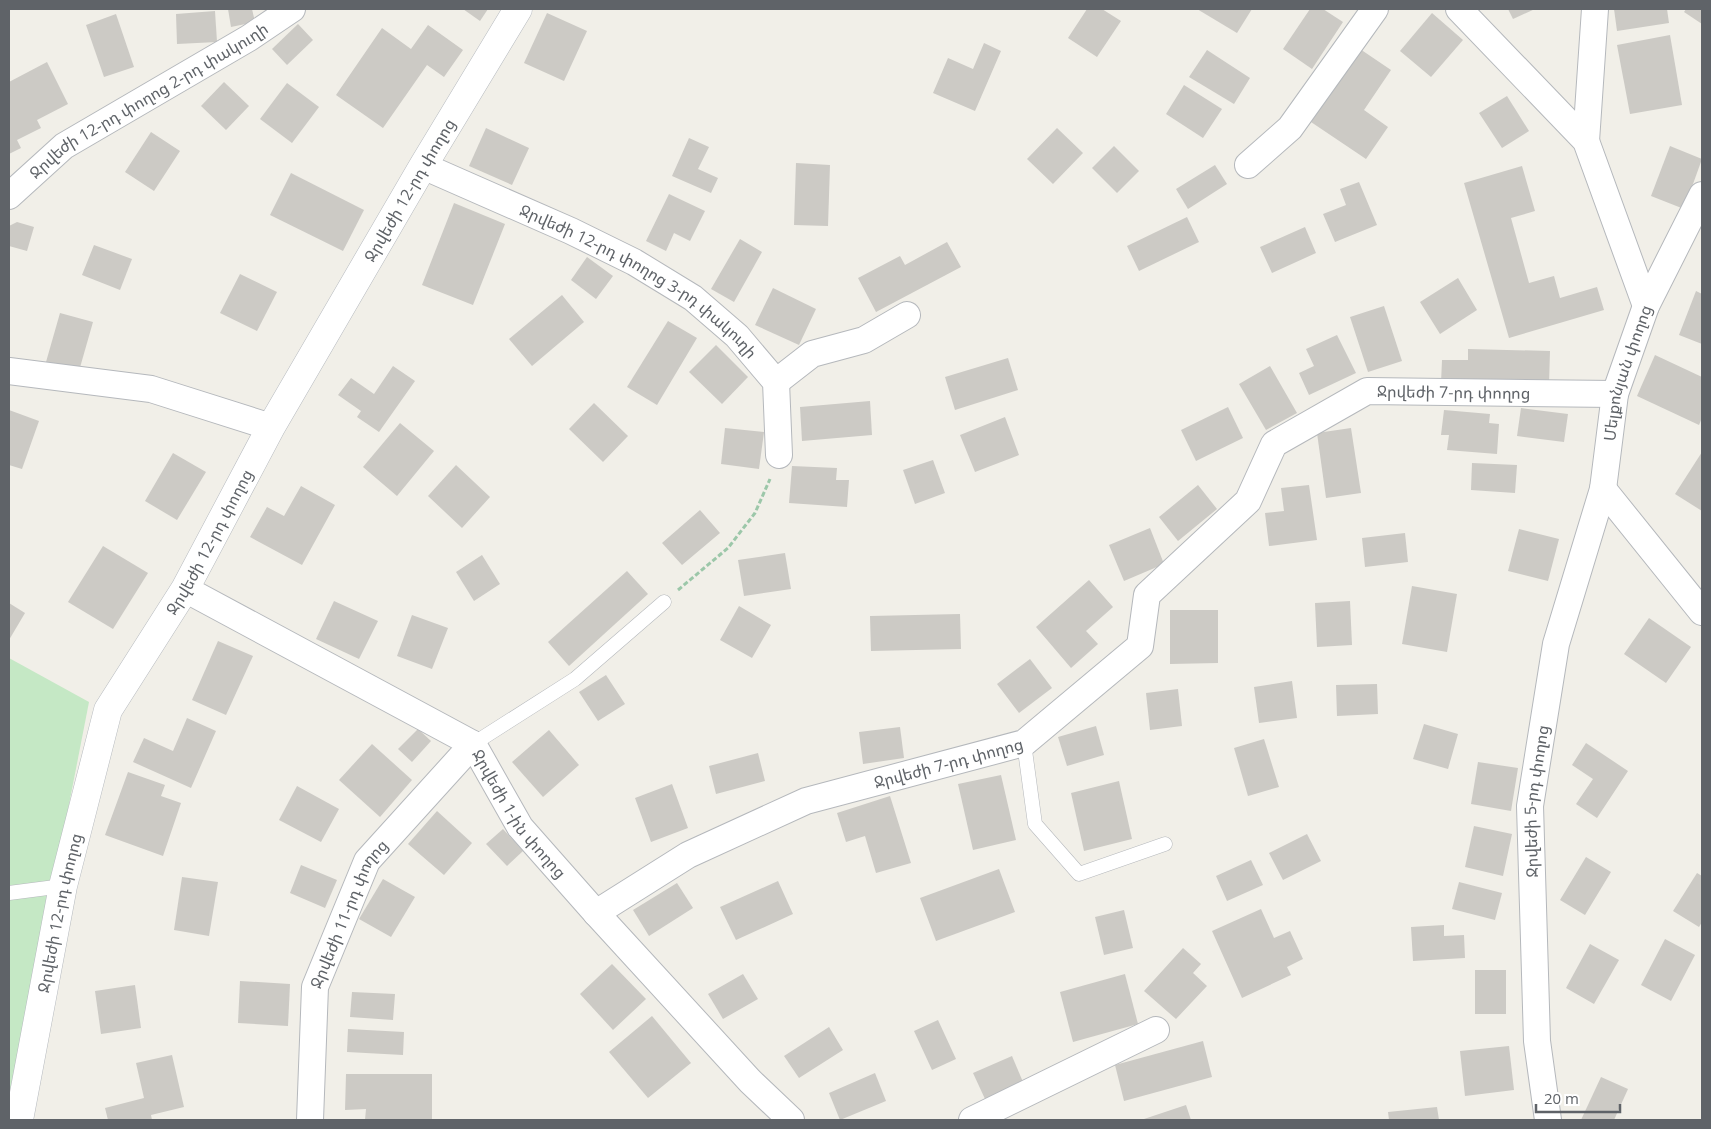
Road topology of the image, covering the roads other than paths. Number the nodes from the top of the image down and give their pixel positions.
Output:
1 (292, 9) edge
2 (518, 9) edge
3 (1375, 9) edge
4 (1459, 9) edge
5 (1595, 9) edge
6 (1586, 142) junction
7 (1248, 165) dead end
8 (422, 166) junction
9 (1702, 195) edge
10 (9, 196) edge
11 (1646, 306) junction
12 (907, 315) dead end
13 (9, 372) edge
14 (776, 382) junction
15 (1615, 394) junction
16 (271, 427) junction
17 (779, 455) road end
18 (1603, 489) junction
19 (185, 589) junction
20 (664, 602) road end
21 (1702, 612) edge
22 (1024, 743) junction
23 (473, 744) junction
24 (1165, 844) dead end
25 (63, 886) junction
26 (9, 894) edge
27 (596, 914) junction
28 (1156, 1030) dead end
29 (19, 1120) edge
30 (310, 1120) edge
31 (791, 1120) edge
32 (972, 1120) edge
33 (1548, 1120) edge

1 - 10 street, Ջրվեժի 12-րդ փողոց 2-րդ փակուղի
2 - 8 street, Ջրվեժի 12-րդ փողոց
3 - 7 street
4 - 6 street, Մելքոնյան փողոց
5 - 6 street
6 - 11 street, Մելքոնյան փողոց
8 - 14 street, Ջրվեժի 12-րդ փողոց 3-րդ փակուղի
8 - 16 street, Ջրվեժի 12-րդ փողոց
9 - 11 street
11 - 15 street, Մելքոնյան փողոց
12 - 14 street
13 - 16 street
14 - 17 street
15 - 18 street, Մելքոնյան փողոց
15 - 22 street, Ջրվեժի 7-րդ փողոց
16 - 19 street, Ջրվեժի 12-րդ փողոց
18 - 21 street
18 - 33 street, Ջրվեժի 5-րդ փողոց
19 - 23 street, Ջրվեժի 1-ին փողոց
19 - 25 street, Ջրվեժի 12-րդ փողոց
20 - 23 lane
22 - 24 lane
22 - 27 street, Ջրվեժի 7-րդ փողոց
23 - 27 street, Ջրվեժի 1-ին փողոց
23 - 30 street, Ջրվեժի 11-րդ փողոց
25 - 26 lane
25 - 29 street, Ջրվեժի 12-րդ փողոց
27 - 31 street, Ջրվեժի 1-ին փողոց
28 - 32 street

